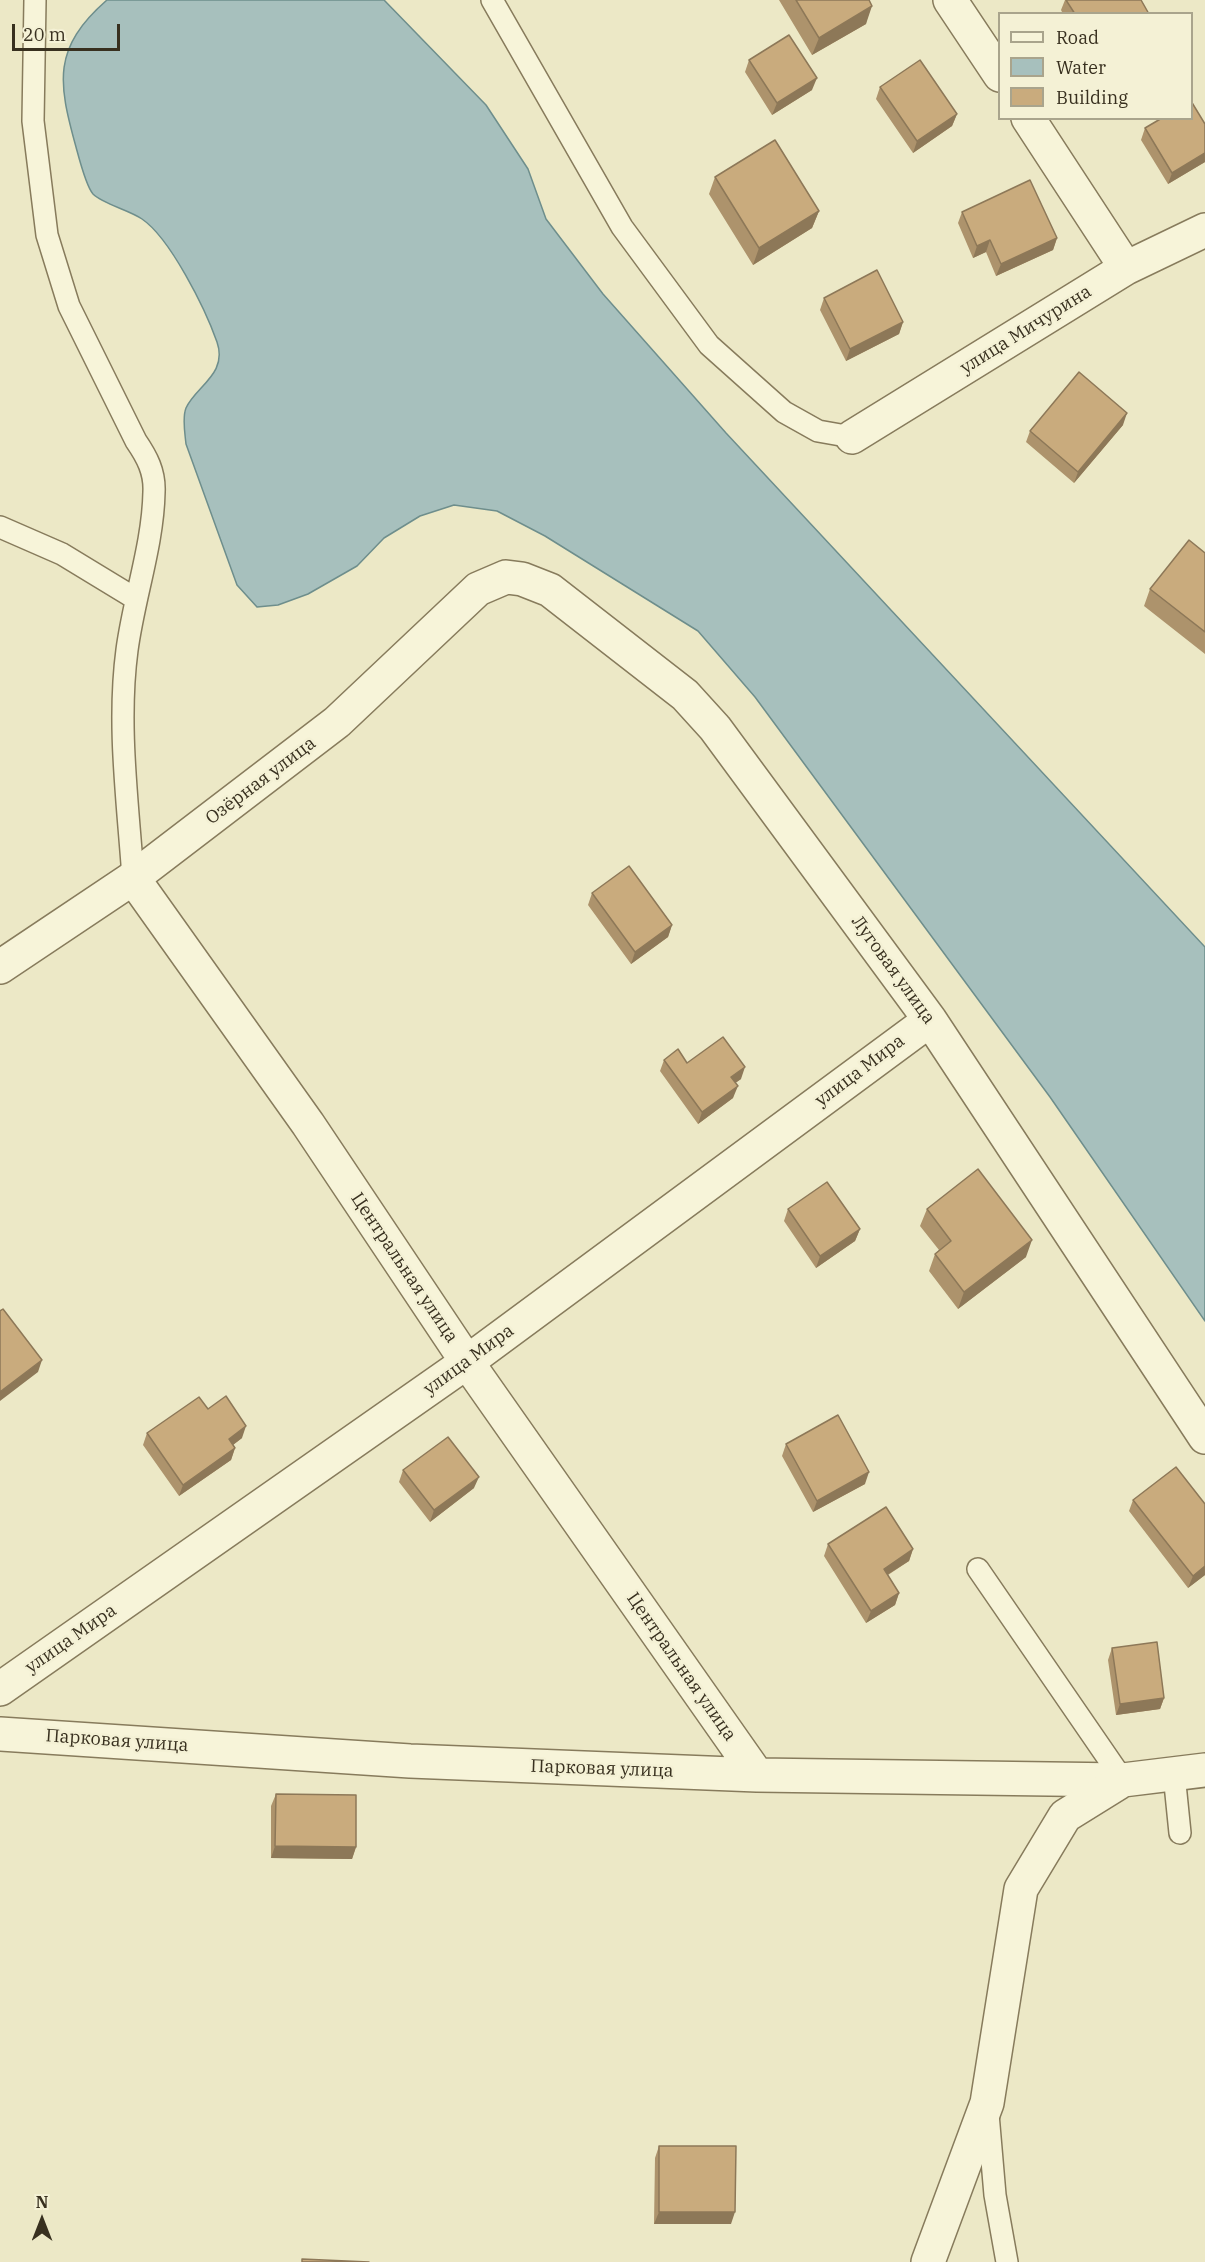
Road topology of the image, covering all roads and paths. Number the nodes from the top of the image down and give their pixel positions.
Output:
1 (35, 0) edge
2 (492, 0) edge
3 (950, 0) edge
4 (998, 73) edge
5 (1029, 120) edge
6 (1205, 230) edge
7 (1126, 268) junction
8 (852, 437) joint
9 (0, 526) edge
10 (506, 577) joint
11 (136, 598) junction
12 (134, 878) junction
13 (0, 967) edge
14 (930, 1020) junction
15 (467, 1362) junction
16 (1205, 1437) edge
17 (978, 1569) dead end
18 (0, 1689) edge
19 (0, 1734) edge
20 (1190, 1772) edge
21 (758, 1775) junction
22 (1123, 1780) junction
23 (1180, 1833) dead end
24 (987, 2103) junction
25 (928, 2262) edge
26 (1007, 2262) edge

1 - 11 lane
2 - 8 lane
3 - 4 street
5 - 7 street
6 - 7 street, улица Мичурина
7 - 8 street, улица Мичурина
9 - 11 lane
10 - 12 street, Озёрная улица
10 - 14 street, Луговая улица
11 - 12 lane
12 - 13 street, Озёрная улица
12 - 15 street, Центральная улица
14 - 15 street, улица Мира
14 - 16 street, Луговая улица
15 - 18 street, улица Мира
15 - 21 street, Центральная улица
17 - 22 lane
19 - 21 street, Парковая улица
20 - 22 street, Парковая улица
20 - 23 lane
21 - 22 street, Парковая улица
22 - 24 street
24 - 25 street
24 - 26 lane

